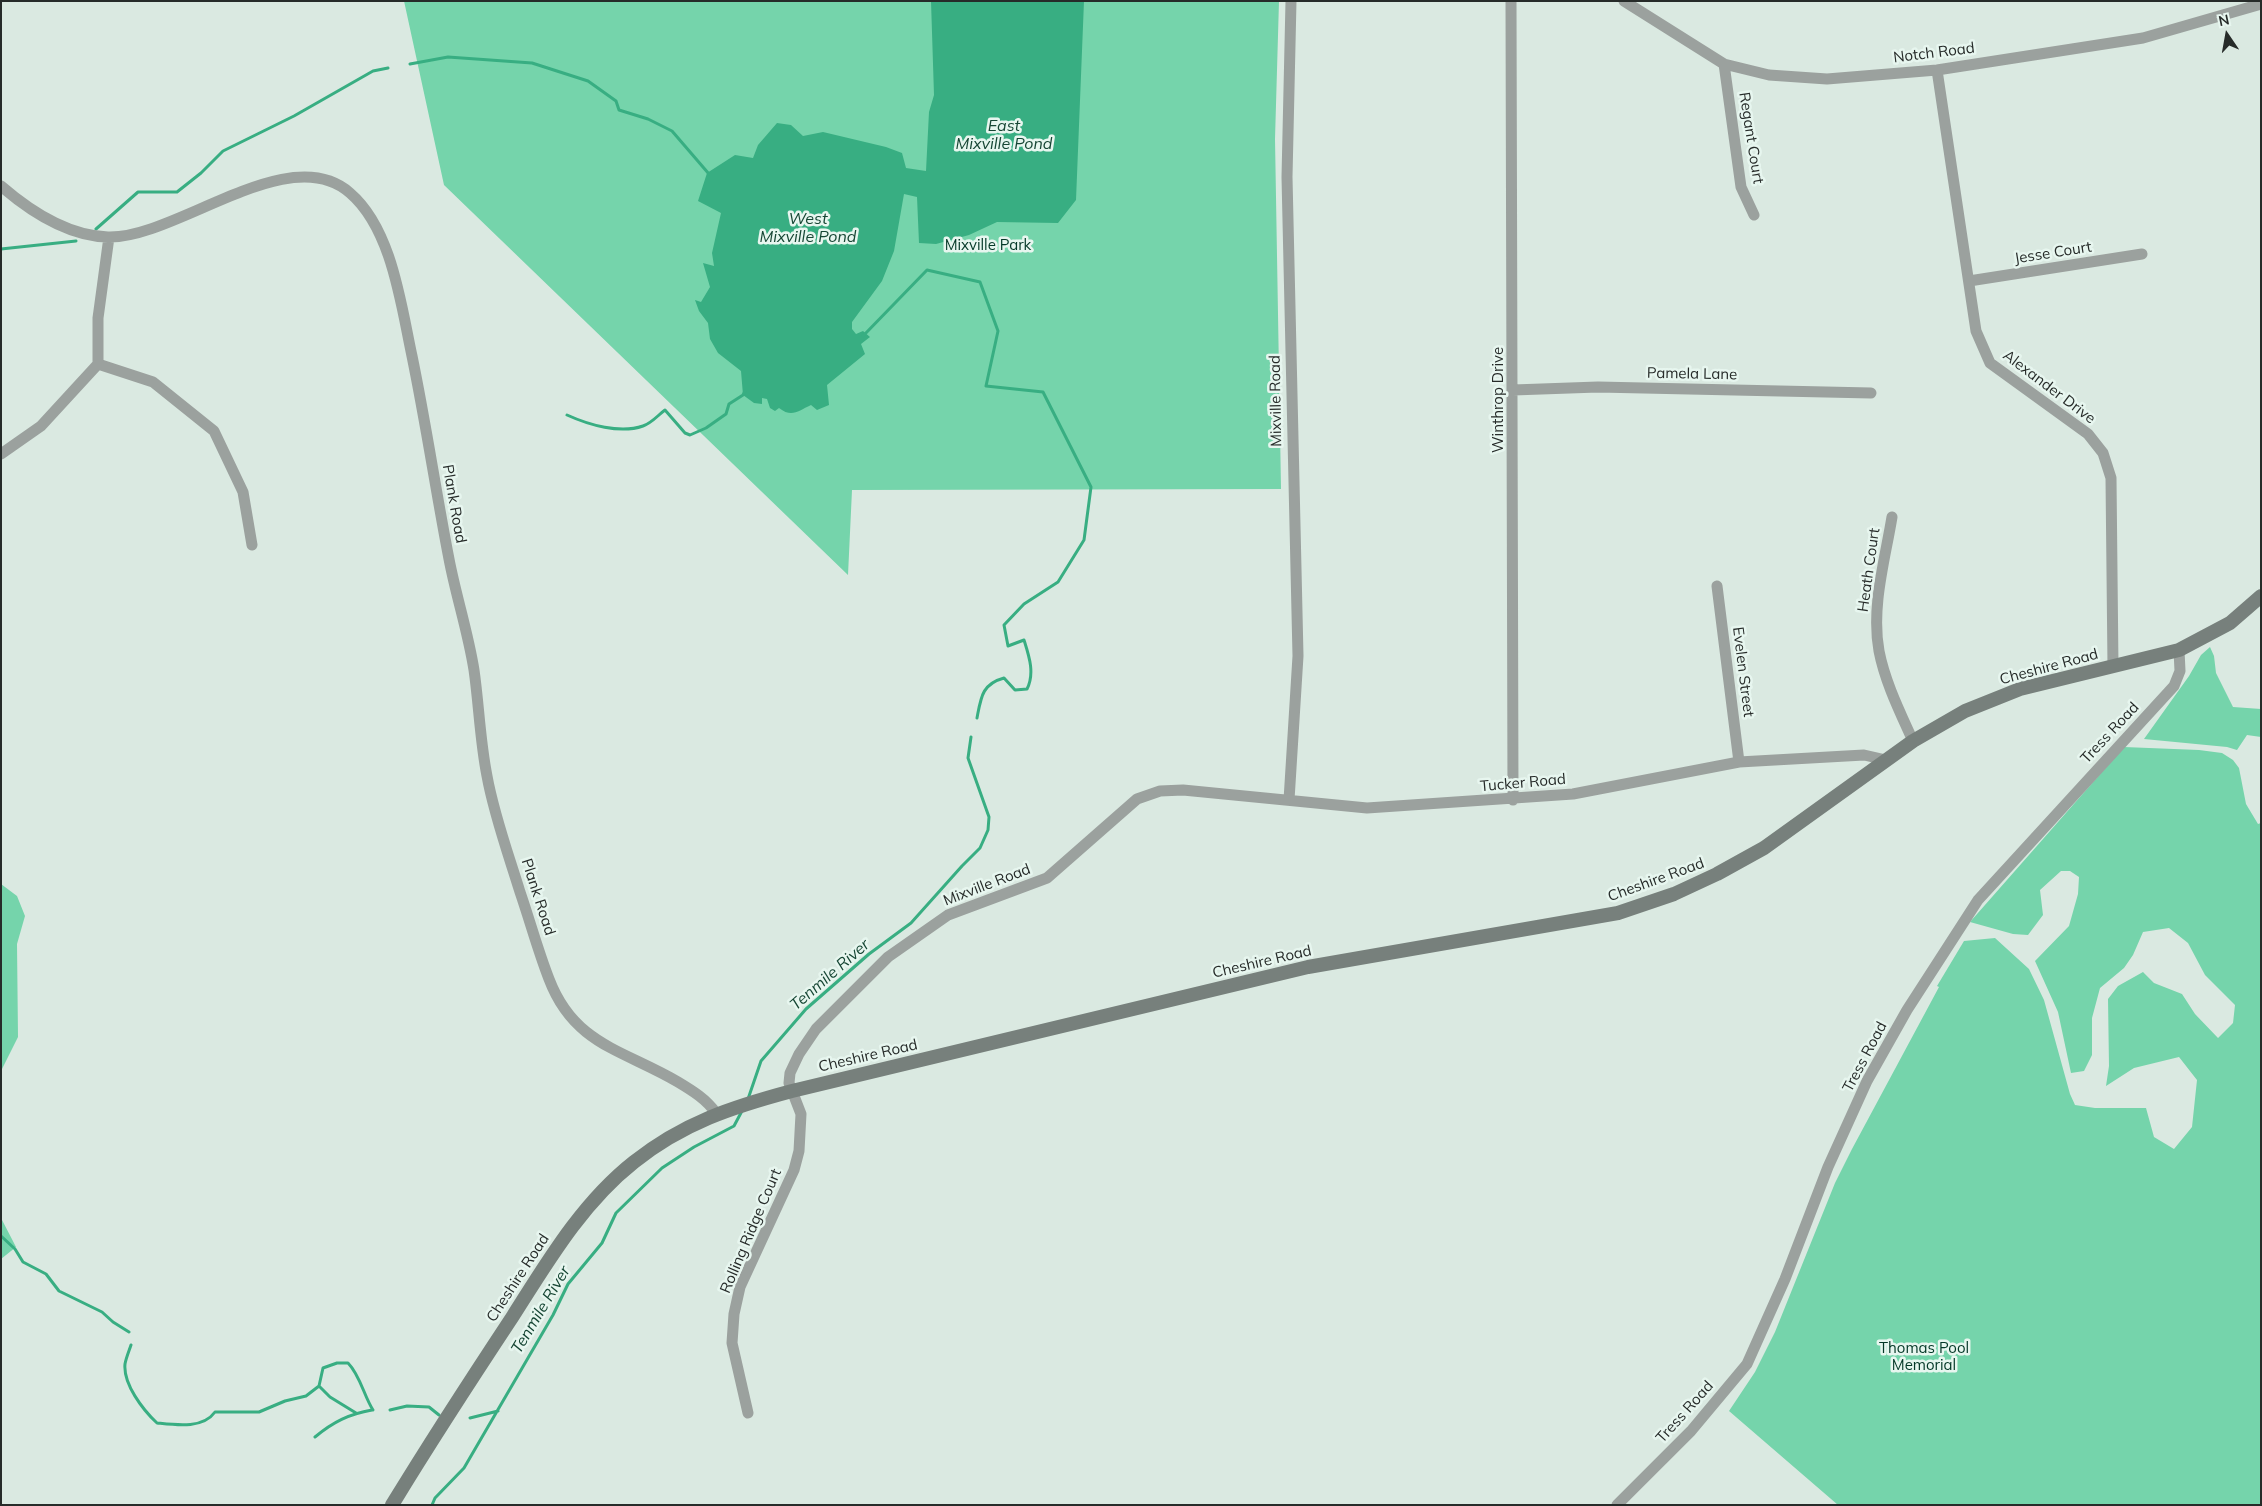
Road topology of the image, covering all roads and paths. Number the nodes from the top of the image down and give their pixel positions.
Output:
1 (1291, 1) edge
2 (1512, 1) edge
3 (1624, 1) edge
4 (2261, 4) edge
5 (1724, 64) junction
6 (1937, 70) junction
7 (1, 186) edge
8 (1754, 215) dead end
9 (109, 237) junction
10 (2142, 254) dead end
11 (1969, 282) junction
12 (98, 364) junction
13 (1513, 390) junction
14 (1871, 393) dead end
15 (1, 454) edge
16 (1892, 517) dead end
17 (252, 545) dead end
18 (1717, 586) dead end
19 (2261, 596) edge
20 (2180, 650) junction
21 (2113, 667) junction
22 (1913, 741) junction
23 (1886, 760) junction
24 (1739, 762) junction
25 (1160, 791) joint
26 (1289, 800) junction
27 (1513, 800) junction
28 (792, 1091) junction
29 (716, 1113) junction
30 (748, 1413) dead end
31 (392, 1505) edge
32 (1618, 1505) edge

1 - 26 street, Mixville Road
2 - 13 street, Winthrop Drive
3 - 5 street, Notch Road
4 - 6 street, Notch Road
5 - 6 street, Notch Road
5 - 8 street, Regant Court
6 - 11 street, Alexander Drive
7 - 9 street, Plank Road
9 - 12 street
9 - 29 street, Plank Road
10 - 11 street, Jesse Court
11 - 21 street, Alexander Drive
12 - 15 street
12 - 17 street
13 - 14 street, Pamela Lane
13 - 27 street, Winthrop Drive
16 - 22 street, Heath Court
18 - 24 street, Evelen Street
19 - 20 main road, Cheshire Road
20 - 21 main road, Cheshire Road
20 - 32 street, Tress Road
21 - 22 main road, Cheshire Road
22 - 23 main road, Cheshire Road
23 - 24 street, Tucker Road
23 - 28 main road, Cheshire Road
24 - 27 street, Tucker Road
25 - 26 street, Tucker Road
25 - 28 street, Mixville Road
26 - 27 street, Tucker Road
28 - 29 main road, Cheshire Road
28 - 30 street, Rolling Ridge Court
29 - 31 main road, Cheshire Road

